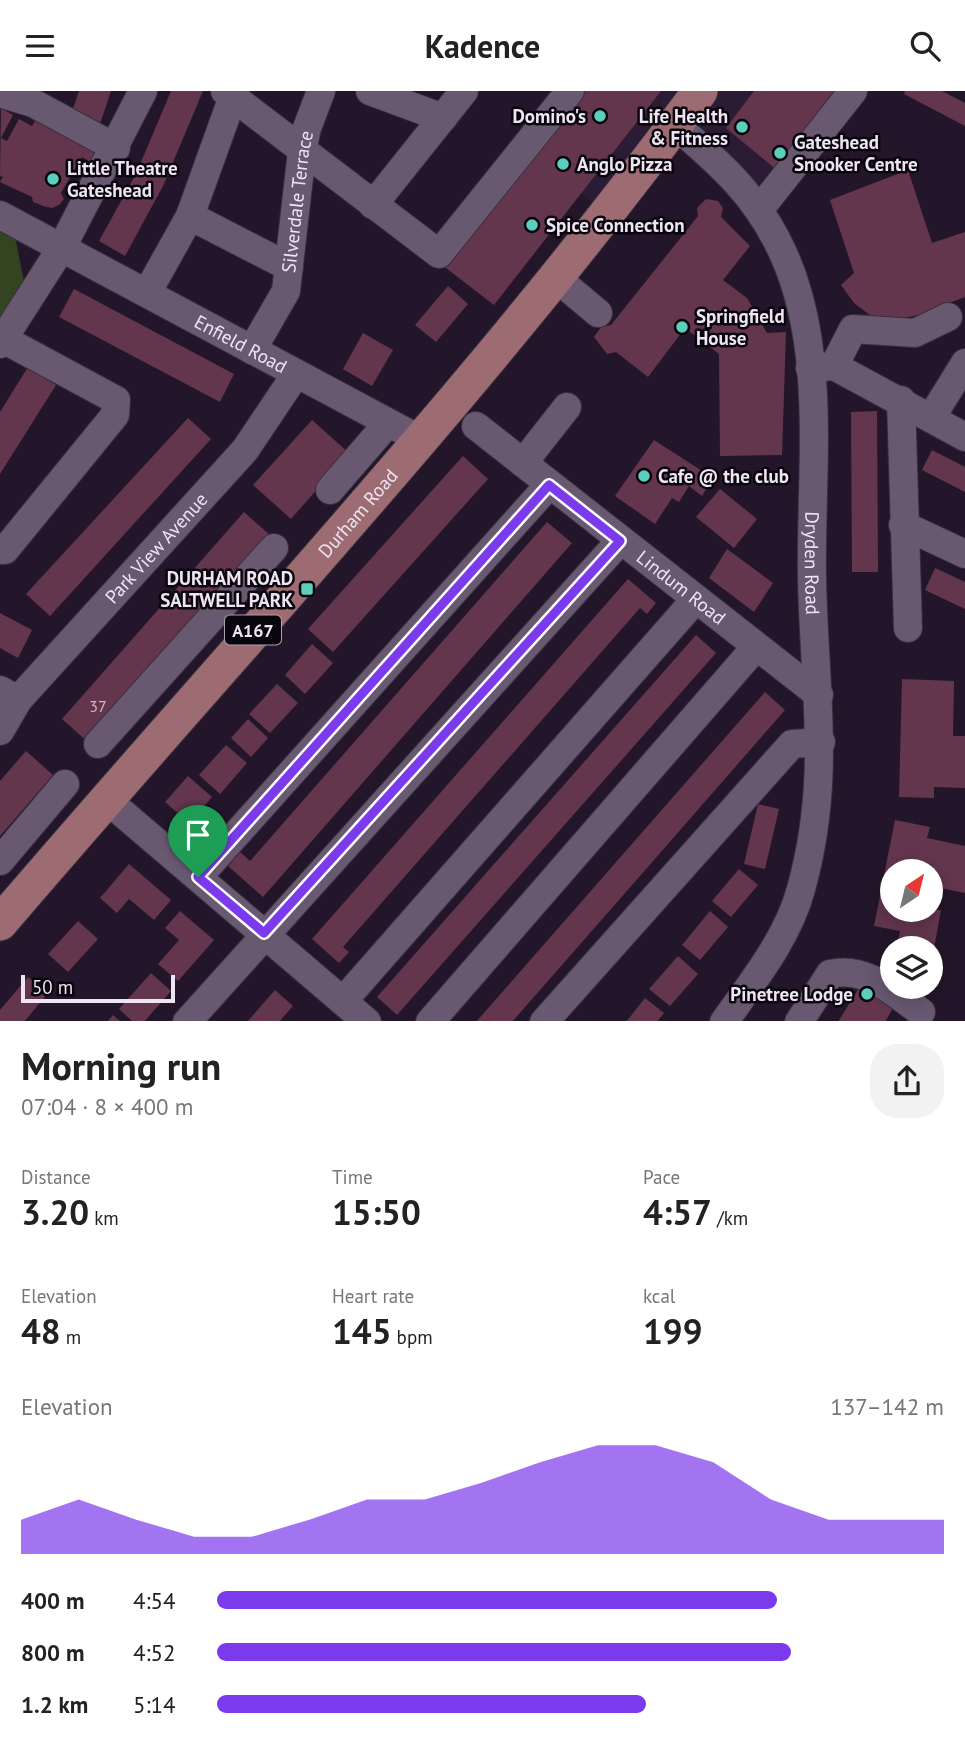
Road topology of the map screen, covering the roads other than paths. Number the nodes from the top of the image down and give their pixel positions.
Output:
1 (143, 91) edge
2 (321, 91) edge
3 (370, 91) edge
4 (464, 91) edge
5 (570, 91) edge
6 (700, 91) edge
7 (853, 91) edge
8 (0, 93) edge
9 (231, 93) edge
10 (35, 97) edge
11 (443, 118) junction
12 (675, 125) junction
13 (116, 148) junction
14 (302, 151) junction
15 (373, 205) junction
16 (759, 209) junction
17 (0, 215) edge
18 (190, 216) junction
19 (62, 247) junction
20 (289, 267) junction
21 (555, 277) junction
22 (147, 293) junction
23 (598, 313) dead end
24 (948, 317) dead end
25 (2, 342) edge
26 (252, 350) junction
27 (965, 363) edge
28 (822, 367) junction
29 (296, 374) junction
30 (901, 400) junction
31 (566, 407) dead end
32 (931, 418) junction
33 (388, 423) junction
34 (477, 426) dead end
35 (965, 437) edge
36 (421, 440) junction
37 (523, 463) junction
38 (549, 485) junction
39 (330, 490) dead end
40 (903, 525) junction
41 (620, 541) junction
42 (274, 548) dead end
43 (0, 550) edge
44 (965, 554) edge
45 (695, 600) junction
46 (908, 628) dead end
47 (755, 648) junction
48 (9, 695) edge
49 (819, 695) junction
50 (0, 731) edge
51 (821, 742) junction
52 (99, 744) dead end
53 (65, 783) dead end
54 (106, 799) junction
55 (0, 861) edge
56 (198, 877) junction
57 (0, 923) edge
58 (264, 933) junction
59 (343, 1001) junction
60 (921, 1012) dead end
61 (187, 1021) edge
62 (367, 1021) edge
63 (430, 1021) edge
64 (544, 1021) edge
65 (724, 1021) edge
66 (799, 1021) edge

1 - 13 street
2 - 14 street, Silverdale Terrace
3 - 11 street
4 - 11 street
5 - 15 street
6 - 12 main road, Durham Road / A167
7 - 16 street
8 - 10 street
9 - 14 street
9 - 18 street
10 - 13 street
11 - 15 street
12 - 16 street, Dryden Road
12 - 21 main road, Durham Road / A167
13 - 19 street
14 - 15 street
14 - 20 street, Silverdale Terrace
16 - 28 street, Dryden Road
17 - 19 street, Enfield Road
18 - 20 street
18 - 22 street
19 - 22 street, Enfield Road
19 - 25 street
20 - 26 street, Silverdale Terrace
21 - 23 street
21 - 36 main road, Durham Road / A167
22 - 26 street, Enfield Road
24 - 28 street
25 - 43 street
26 - 29 street, Enfield Road
27 - 32 street
28 - 30 street
28 - 49 street, Dryden Road
29 - 33 street, Enfield Road
29 - 48 street, Park View Avenue
30 - 32 street
30 - 40 street
31 - 37 street
32 - 35 street
33 - 36 street, Enfield Road
33 - 39 street
34 - 37 street, Lindum Road
36 - 54 main road, Durham Road / A167
37 - 38 street, Lindum Road
38 - 41 street, Lindum Road
38 - 56 street
40 - 44 street
40 - 46 street
41 - 45 street, Lindum Road
41 - 58 street
42 - 52 street
45 - 47 street, Lindum Road
45 - 59 street
47 - 49 street, Lindum Road
47 - 63 street
48 - 50 street, Park View Avenue
49 - 51 street, Dryden Road
51 - 64 street
51 - 65 street, Dryden Road
53 - 55 street
54 - 56 street
54 - 57 main road, Durham Road / A167
56 - 58 street
58 - 59 street
58 - 61 street
59 - 62 street
60 - 66 street

